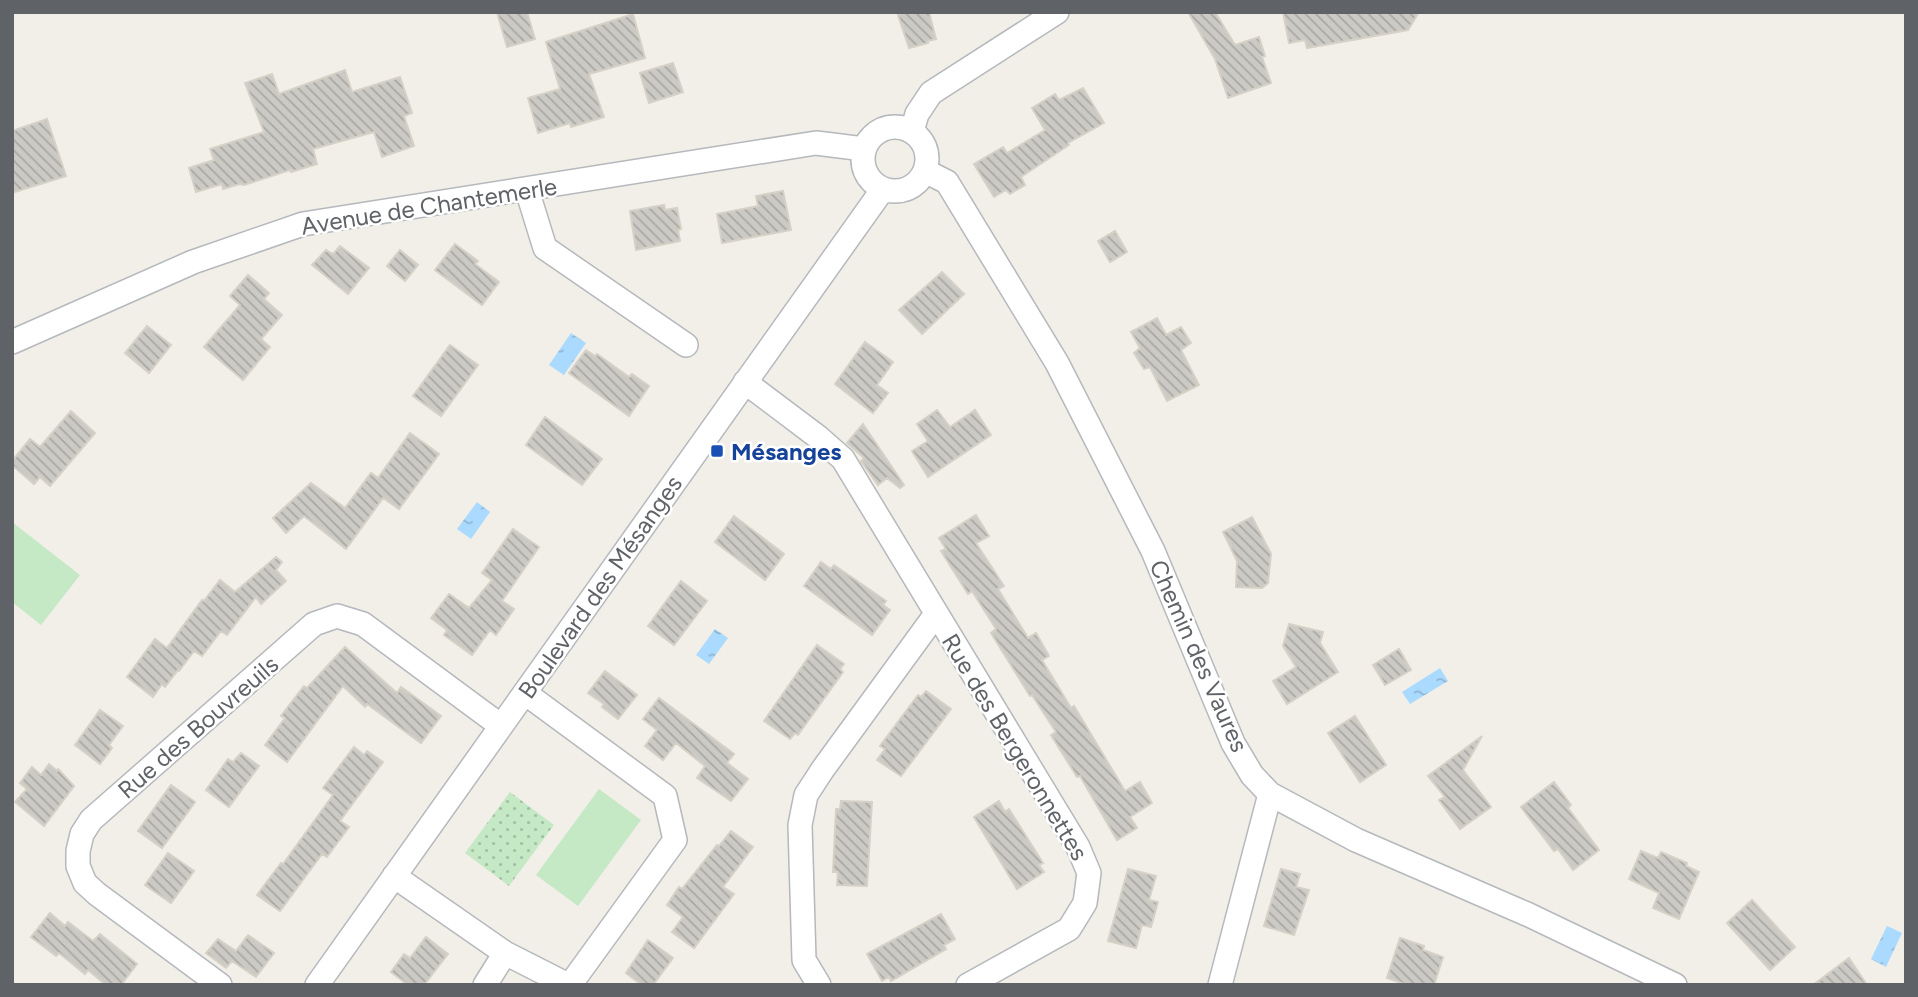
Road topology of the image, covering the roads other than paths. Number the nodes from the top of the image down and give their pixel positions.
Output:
1 (1057, 12) edge
2 (912, 131) junction
3 (864, 149) junction
4 (925, 171) junction
5 (883, 189) junction
6 (527, 190) junction
7 (12, 342) edge
8 (686, 345) dead end
9 (746, 382) junction
10 (936, 614) junction
11 (525, 692) junction
12 (501, 726) junction
13 (1270, 794) junction
14 (394, 876) junction
15 (505, 953) junction
16 (220, 985) edge
17 (317, 985) edge
18 (485, 985) edge
19 (569, 985) edge
20 (818, 985) edge
21 (968, 985) edge
22 (1220, 985) edge
23 (1675, 985) edge

1 - 2 street
2 - 3 street
2 - 4 street
3 - 5 street
3 - 6 street, Avenue de Chantemerle
4 - 5 street
4 - 13 street, Chemin des Vaures
5 - 9 street, Boulevard des Mésanges
6 - 7 street, Avenue de Chantemerle
6 - 8 street
9 - 10 street, Rue des Bergeronnettes
9 - 11 street, Boulevard des Mésanges
10 - 20 street, Rue des Bergeronnettes
10 - 21 street, Rue des Bergeronnettes
11 - 12 street, Boulevard des Mésanges
11 - 19 street
12 - 14 street, Boulevard des Mésanges
12 - 16 street, Rue des Bouvreuils
13 - 22 street
13 - 23 street, Chemin des Vaures
14 - 15 street
14 - 17 street, Boulevard des Mésanges
15 - 18 street
15 - 19 street

